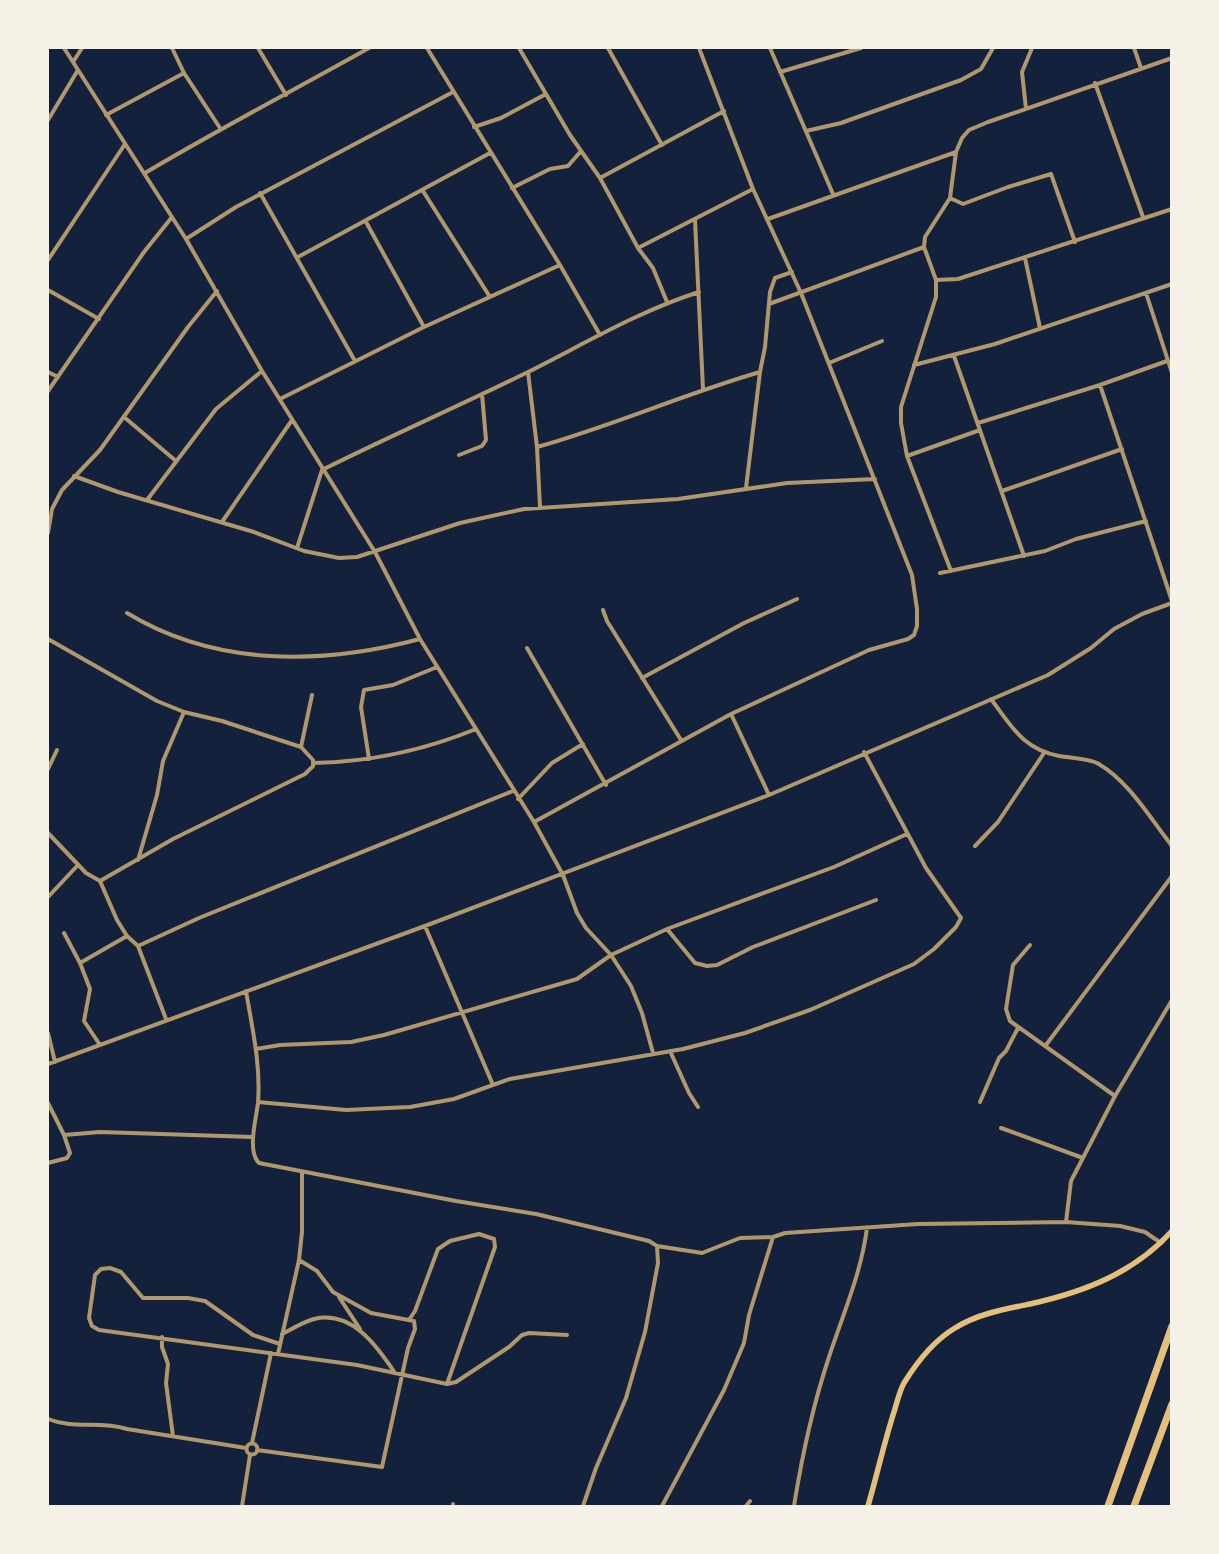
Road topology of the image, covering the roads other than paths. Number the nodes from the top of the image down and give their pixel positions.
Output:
1 (64, 48) edge
2 (82, 48) edge
3 (172, 48) edge
4 (258, 48) edge
5 (369, 48) edge
6 (427, 48) edge
7 (519, 48) edge
8 (608, 48) edge
9 (699, 48) edge
10 (770, 48) edge
11 (861, 48) edge
12 (993, 48) edge
13 (1032, 48) edge
14 (1134, 48) edge
15 (1172, 58) edge
16 (73, 62) junction
17 (1141, 68) junction
18 (78, 70) junction
19 (780, 72) junction
20 (184, 73) junction
21 (1095, 83) junction
22 (453, 92) junction
23 (546, 94) junction
24 (286, 95) junction
25 (1026, 108) junction
26 (724, 111) junction
27 (106, 115) junction
28 (48, 119) edge
29 (474, 127) junction
30 (220, 128) junction
31 (806, 131) junction
32 (125, 144) junction
33 (662, 145) junction
34 (581, 150) junction
35 (956, 152) junction
36 (490, 153) junction
37 (145, 173) junction
38 (600, 178) junction
39 (512, 188) junction
40 (753, 189) junction
41 (423, 191) junction
42 (260, 194) junction
43 (833, 194) junction
44 (950, 198) junction
45 (1172, 209) edge
46 (172, 217) junction
47 (1143, 217) junction
48 (768, 219) junction
49 (695, 220) junction
50 (366, 222) junction
51 (186, 238) junction
52 (1074, 242) junction
53 (924, 247) junction
54 (638, 248) junction
55 (298, 257) junction
56 (1025, 258) junction
57 (48, 260) edge
58 (560, 265) junction
59 (792, 272) junction
60 (936, 280) junction
61 (1172, 284) edge
62 (48, 290) edge
63 (217, 291) junction
64 (700, 292) junction
65 (801, 293) junction
66 (1146, 294) junction
67 (490, 297) junction
68 (667, 302) junction
69 (769, 304) junction
70 (99, 319) junction
71 (424, 327) junction
72 (1040, 328) junction
73 (600, 336) junction
74 (882, 342) dead end
75 (954, 356) junction
76 (355, 361) junction
77 (1167, 361) junction
78 (829, 363) junction
79 (914, 365) junction
80 (262, 371) junction
81 (48, 372) edge
82 (528, 372) junction
83 (760, 372) junction
84 (1172, 374) edge
85 (58, 377) junction
86 (1100, 385) junction
87 (703, 389) junction
88 (48, 391) edge
89 (482, 394) junction
90 (280, 399) junction
91 (124, 417) junction
92 (292, 420) junction
93 (978, 423) junction
94 (980, 430) junction
95 (537, 447) junction
96 (1122, 449) junction
97 (459, 455) dead end
98 (908, 456) junction
99 (176, 461) junction
100 (322, 470) junction
101 (74, 476) junction
102 (875, 479) junction
103 (746, 488) junction
104 (1002, 491) junction
105 (147, 500) junction
106 (540, 507) junction
107 (50, 508) edge
108 (1146, 521) junction
109 (222, 522) junction
110 (48, 533) edge
111 (297, 548) junction
112 (375, 552) junction
113 (1024, 556) junction
114 (951, 571) junction
115 (940, 573) dead end
116 (797, 599) dead end
117 (1172, 602) edge
118 (603, 610) dead end
119 (127, 613) dead end
120 (48, 638) edge
121 (420, 639) junction
122 (527, 648) dead end
123 (437, 666) junction
124 (642, 678) junction
125 (312, 695) dead end
126 (991, 699) junction
127 (184, 712) junction
128 (731, 714) junction
129 (476, 729) junction
130 (680, 740) junction
131 (583, 744) junction
132 (301, 747) junction
133 (57, 750) dead end
134 (864, 752) junction
135 (1044, 753) junction
136 (369, 758) junction
137 (313, 763) junction
138 (48, 769) edge
139 (606, 785) junction
140 (513, 791) junction
141 (769, 794) junction
142 (518, 799) junction
143 (534, 822) junction
144 (48, 834) edge
145 (907, 834) junction
146 (975, 846) dead end
147 (1172, 846) edge
148 (138, 861) junction
149 (78, 865) junction
150 (563, 874) junction
151 (1172, 876) edge
152 (100, 881) junction
153 (48, 897) edge
154 (876, 900) dead end
155 (425, 926) junction
156 (667, 929) junction
157 (64, 933) dead end
158 (127, 936) junction
159 (1030, 945) dead end
160 (138, 946) junction
161 (610, 955) junction
162 (80, 963) junction
163 (246, 991) junction
164 (1172, 1000) edge
165 (462, 1011) junction
166 (166, 1019) junction
167 (1018, 1028) junction
168 (48, 1033) edge
169 (100, 1045) junction
170 (1046, 1045) junction
171 (256, 1049) junction
172 (670, 1051) junction
173 (653, 1053) junction
174 (55, 1062) junction
175 (48, 1064) edge
176 (493, 1085) junction
177 (1115, 1096) junction
178 (48, 1102) edge
179 (258, 1102) junction
180 (980, 1102) dead end
181 (698, 1107) dead end
182 (1001, 1128) dead end
183 (64, 1135) junction
184 (253, 1137) junction
185 (1083, 1158) junction
186 (48, 1163) edge
187 (302, 1172) junction
188 (1066, 1222) junction
189 (866, 1228) junction
190 (1172, 1231) edge
191 (773, 1237) junction
192 (1161, 1243) junction
193 (657, 1246) junction
194 (299, 1260) junction
195 (338, 1295) junction
196 (409, 1320) junction
197 (1172, 1326) edge
198 (362, 1332) junction
199 (282, 1334) junction
200 (567, 1335) dead end
201 (162, 1337) junction
202 (280, 1344) junction
203 (271, 1353) junction
204 (278, 1354) junction
205 (395, 1373) junction
206 (402, 1375) junction
207 (446, 1384) junction
208 (1172, 1404) edge
209 (48, 1419) edge
210 (173, 1436) junction
211 (252, 1444) junction
212 (246, 1448) junction
213 (257, 1450) junction
214 (250, 1455) junction
215 (750, 1501) dead end
216 (242, 1506) edge
217 (583, 1506) edge
218 (662, 1506) edge
219 (746, 1506) edge
220 (794, 1506) edge
221 (868, 1506) edge
222 (1108, 1506) edge
223 (1134, 1506) edge

1 - 16 street
2 - 16 street
3 - 20 street
4 - 24 street
5 - 24 street
6 - 22 street
7 - 23 street
8 - 33 street
9 - 26 street
10 - 19 street
11 - 19 street
12 - 31 street
13 - 25 street
14 - 17 street
15 - 17 street
16 - 18 street
17 - 21 street
18 - 27 street
18 - 28 street
19 - 31 street
20 - 27 street
20 - 30 street
21 - 25 street
21 - 47 street
22 - 29 street
22 - 42 street
23 - 29 street
23 - 34 street
24 - 30 street
25 - 35 street
26 - 33 street
26 - 40 street
27 - 32 street
29 - 36 street
30 - 37 street
31 - 43 street
32 - 37 street
32 - 57 street
33 - 38 street
34 - 38 street
34 - 39 street
35 - 43 street
35 - 44 street
36 - 39 street
36 - 41 street
37 - 46 street
38 - 54 street
39 - 58 street
40 - 48 street
40 - 49 street
41 - 50 street
41 - 67 street
42 - 51 street
42 - 55 street
43 - 48 street
44 - 52 street
44 - 53 street
45 - 47 street
46 - 51 street
46 - 70 street
47 - 52 street
48 - 59 street
49 - 54 street
49 - 64 street
50 - 55 street
50 - 71 street
51 - 63 street
52 - 56 street
53 - 60 street
53 - 65 street
54 - 68 street
55 - 76 street
56 - 60 street
56 - 72 street
58 - 67 street
58 - 73 street
59 - 65 street
59 - 69 street
60 - 79 street
61 - 66 street
62 - 70 street
63 - 80 street
63 - 91 street
64 - 68 street
64 - 87 street
65 - 69 street
65 - 78 street
66 - 72 street
66 - 77 street
67 - 71 street
68 - 73 street
69 - 83 street
70 - 85 street
71 - 76 street
72 - 75 street
73 - 82 street
74 - 78 street
75 - 79 street
75 - 93 street
76 - 90 street
77 - 84 street
77 - 86 street
78 - 102 street
79 - 98 street
80 - 90 street
80 - 99 street
81 - 85 street
82 - 89 street
82 - 95 street
83 - 87 street
83 - 103 street
85 - 88 street
86 - 93 street
86 - 96 street
87 - 95 street
89 - 97 street
89 - 100 street
90 - 92 street
91 - 99 street
91 - 101 street
92 - 100 street
92 - 109 street
93 - 94 street
94 - 98 street
94 - 104 street
95 - 106 street
96 - 104 street
96 - 108 street
98 - 114 street
99 - 105 street
100 - 111 street
100 - 112 street
101 - 105 street
101 - 107 street
102 - 103 street
102 - 128 street
103 - 106 street
104 - 113 street
105 - 109 street
106 - 112 street
107 - 110 street
108 - 113 street
108 - 117 street
109 - 111 street
111 - 112 street
112 - 121 street
113 - 114 street
114 - 115 street
116 - 124 street
117 - 126 street
118 - 124 street
119 - 121 street
120 - 127 street
121 - 123 street
122 - 131 street
123 - 129 street
123 - 136 street
124 - 130 street
125 - 132 street
126 - 134 street
126 - 135 street
127 - 132 street
127 - 148 street
128 - 130 street
128 - 141 street
129 - 136 street
129 - 140 street
130 - 139 street
131 - 139 street
131 - 142 street
132 - 137 street
133 - 138 street
134 - 141 street
134 - 145 street
135 - 146 street
135 - 147 street
136 - 137 street
137 - 148 street
139 - 143 street
140 - 142 street
140 - 160 street
141 - 150 street
142 - 143 street
143 - 150 street
144 - 149 street
145 - 156 street
145 - 172 street
148 - 152 street
149 - 152 street
149 - 153 street
150 - 155 street
150 - 161 street
151 - 170 street
152 - 158 street
154 - 156 street
155 - 163 street
155 - 165 street
156 - 161 street
157 - 162 street
158 - 160 street
158 - 162 street
159 - 167 street
160 - 166 street
161 - 165 street
161 - 173 street
162 - 169 street
163 - 166 street
163 - 171 street
164 - 177 street
165 - 171 street
165 - 176 street
166 - 169 street
167 - 170 street
167 - 180 street
168 - 174 street
169 - 174 street
170 - 177 street
171 - 179 street
172 - 173 street
172 - 181 street
173 - 176 street
174 - 175 street
176 - 179 street
177 - 185 street
178 - 183 street
179 - 184 street
182 - 185 street
183 - 184 street
183 - 186 street
184 - 187 street
185 - 188 street
187 - 193 street
187 - 194 street
188 - 189 street
188 - 192 street
189 - 191 street
189 - 220 street
190 - 192 main road
191 - 193 street
191 - 218 street
192 - 221 main road
193 - 217 street
194 - 195 street
194 - 199 street
195 - 196 street
195 - 198 street
196 - 206 street
196 - 207 street
197 - 222 highway
198 - 199 street
198 - 205 street
199 - 202 street
200 - 207 street
201 - 202 street
201 - 203 street
201 - 210 street
202 - 204 street
203 - 204 street
203 - 211 street
204 - 205 street
205 - 206 street
206 - 207 street
206 - 213 street
208 - 223 highway
209 - 210 street
210 - 212 street
211 - 212 street
211 - 213 street
212 - 214 street
213 - 214 street
214 - 216 street
215 - 219 street

